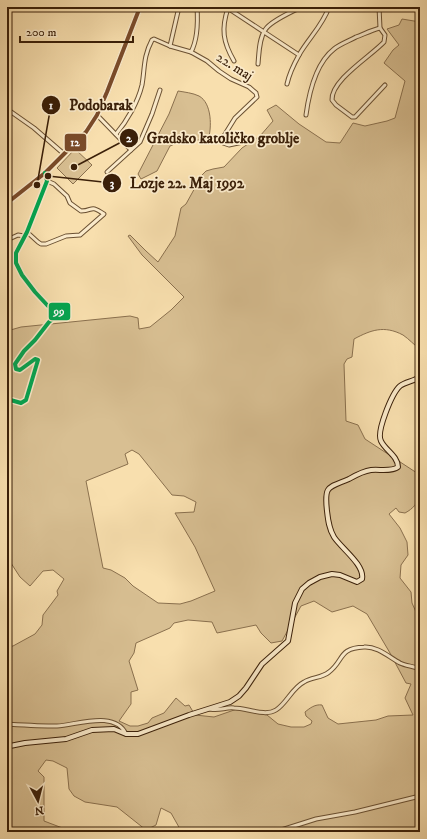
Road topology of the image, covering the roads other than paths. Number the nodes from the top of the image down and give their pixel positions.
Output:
1 (140, 7) edge
2 (179, 7) edge
3 (197, 7) edge
4 (228, 7) edge
5 (301, 7) edge
6 (329, 7) edge
7 (379, 7) edge
8 (380, 28) junction
9 (264, 32) junction
10 (170, 46) junction
11 (191, 52) junction
12 (299, 55) junction
13 (234, 61) dead end
14 (258, 64) dead end
15 (286, 84) dead end
16 (385, 85) dead end
17 (160, 90) dead end
18 (7, 109) edge
19 (97, 114) junction
20 (306, 114) dead end
21 (116, 134) junction
22 (244, 142) dead end
23 (131, 150) junction
24 (64, 154) junction
25 (106, 172) dead end
26 (45, 173) junction
27 (47, 181) junction
28 (7, 203) edge
29 (27, 232) junction
30 (24, 236) junction
31 (7, 240) edge
32 (420, 378) edge
33 (7, 399) edge
34 (420, 668) edge
35 (209, 708) junction
36 (7, 724) edge
37 (126, 734) junction
38 (7, 748) edge
39 (420, 796) edge
40 (274, 832) edge

1 - 19 main road
2 - 10 street
3 - 11 street
4 - 9 street, 22. maj
4 - 13 street, 22. maj
5 - 9 street
6 - 12 street
7 - 8 street
8 - 16 street
8 - 20 street
9 - 12 street, 22. maj
9 - 14 street
10 - 11 street, 22. maj
10 - 21 street, 22. maj
11 - 22 street, 22. maj
12 - 15 street
17 - 23 street
18 - 24 street
19 - 21 street
19 - 24 main road
21 - 23 street
23 - 25 street
24 - 26 main road
26 - 27 street
26 - 28 main road
27 - 29 street
27 - 29 street
29 - 30 street
30 - 31 street
30 - 33 street
32 - 35 main road
34 - 35 street
35 - 37 main road
36 - 37 street
37 - 38 main road
39 - 40 street

